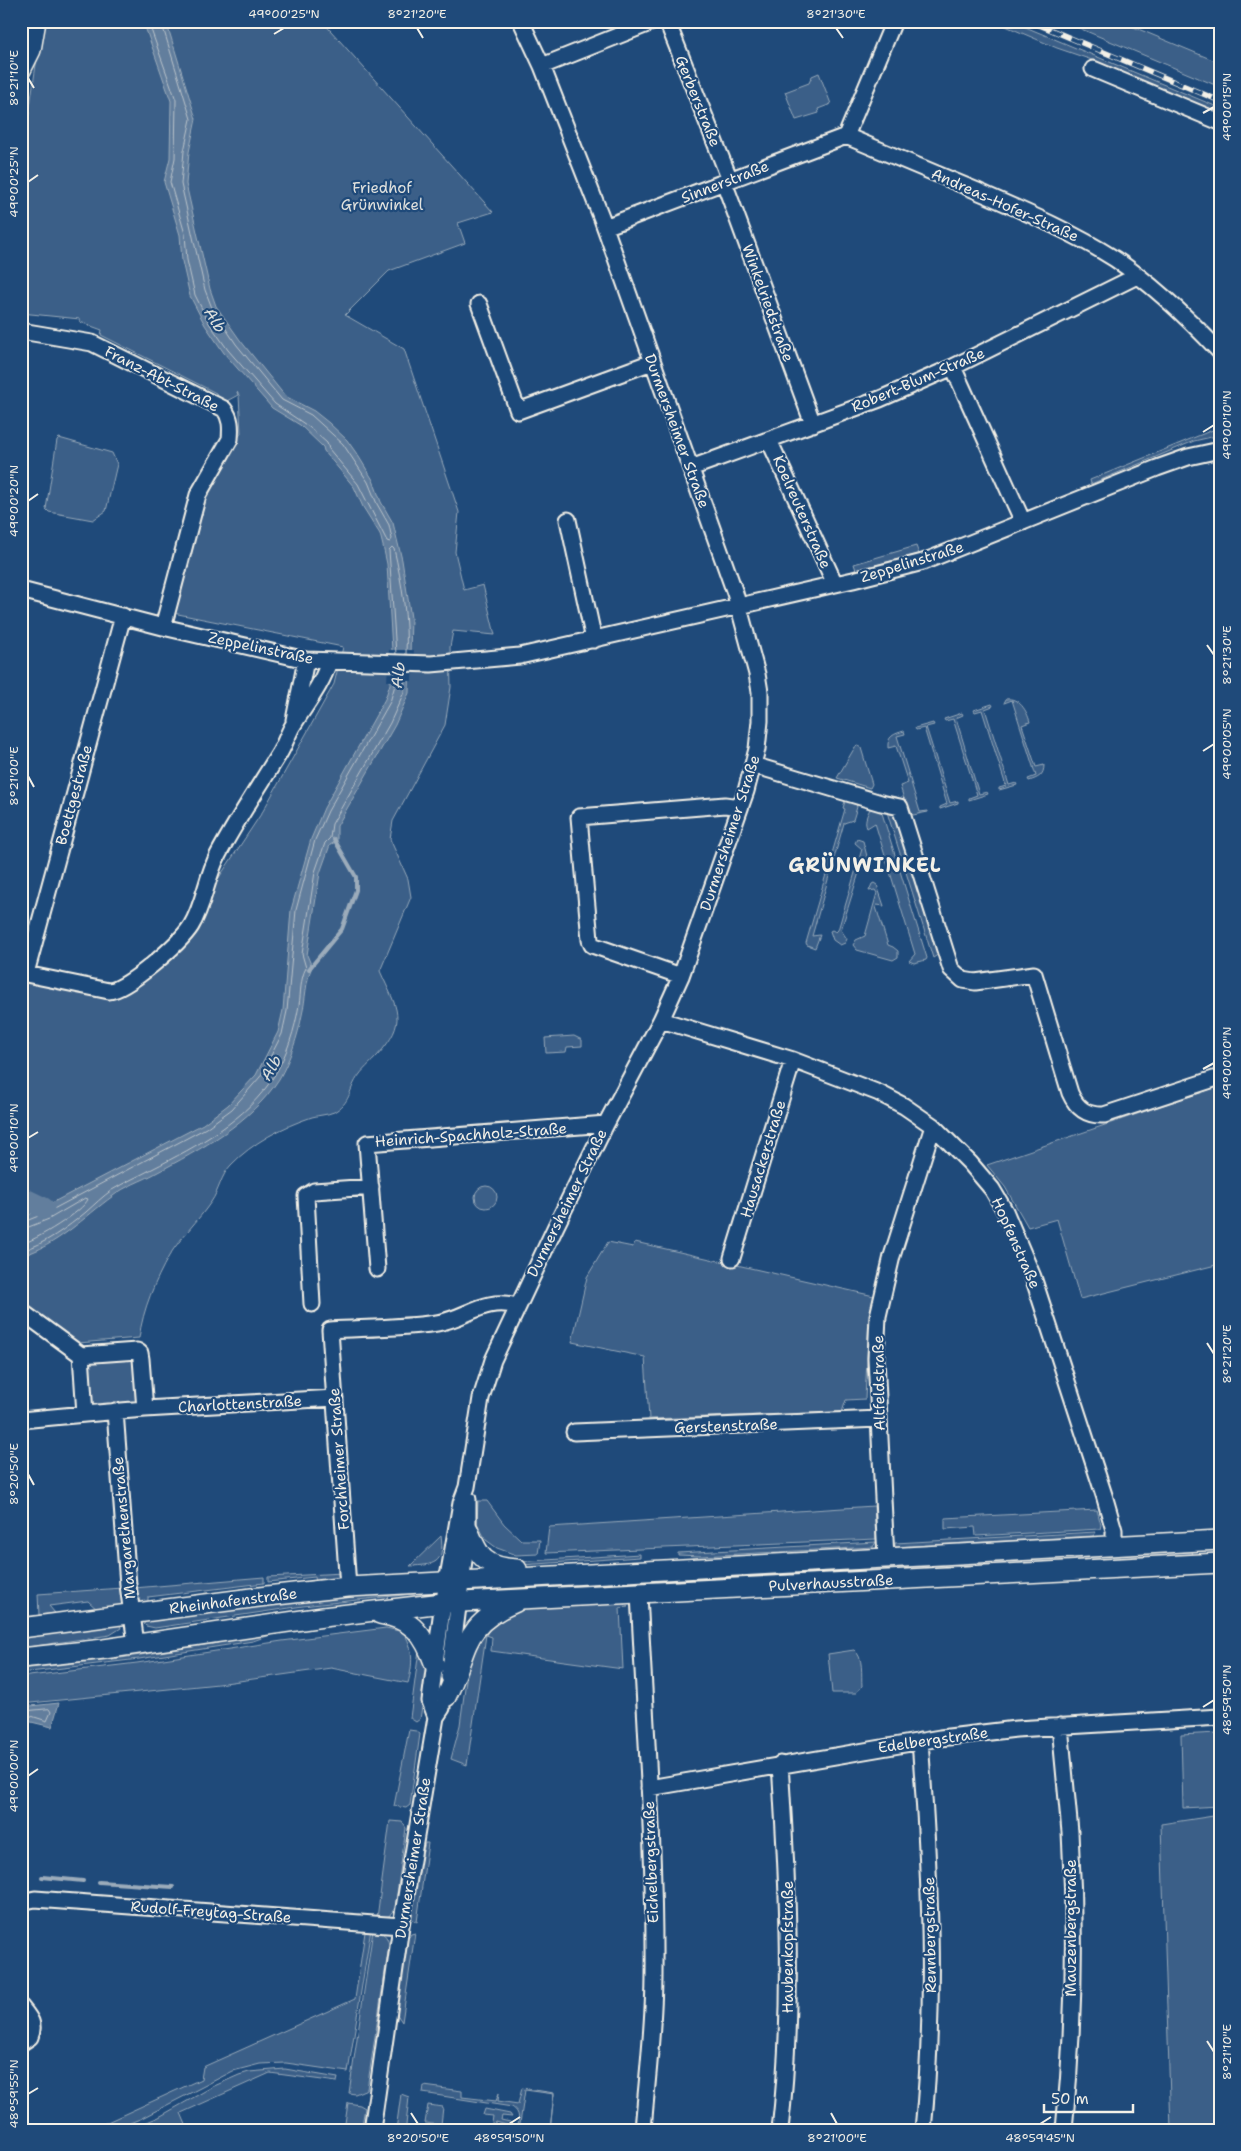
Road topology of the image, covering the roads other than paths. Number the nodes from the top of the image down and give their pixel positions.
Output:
1 (24, 21) edge
2 (36, 21) edge
3 (522, 21) edge
4 (655, 21) edge
5 (666, 21) edge
6 (894, 21) edge
7 (21, 44) edge
8 (542, 66) junction
9 (1092, 69) dead end
10 (21, 70) edge
11 (1220, 122) edge
12 (846, 136) junction
13 (727, 181) junction
14 (605, 227) junction
15 (1137, 276) junction
16 (480, 304) dead end
17 (21, 331) edge
18 (1220, 352) edge
19 (652, 362) junction
20 (953, 367) junction
21 (813, 424) junction
22 (769, 440) junction
23 (1220, 450) edge
24 (691, 468) junction
25 (568, 520) dead end
26 (1023, 522) junction
27 (835, 584) junction
28 (21, 590) edge
29 (740, 606) junction
30 (123, 616) junction
31 (164, 627) junction
32 (594, 640) junction
33 (306, 660) junction
34 (329, 661) junction
35 (293, 727) junction
36 (753, 765) junction
37 (740, 807) junction
38 (24, 973) edge
39 (681, 976) junction
40 (661, 1020) junction
41 (793, 1060) junction
42 (1220, 1077) edge
43 (606, 1124) junction
44 (933, 1126) junction
45 (371, 1187) junction
46 (732, 1258) dead end
47 (377, 1269) dead end
48 (312, 1304) dead end
49 (517, 1306) junction
50 (21, 1311) edge
51 (81, 1355) junction
52 (335, 1398) junction
53 (145, 1409) junction
54 (115, 1411) junction
55 (85, 1414) junction
56 (879, 1419) junction
57 (21, 1420) edge
58 (574, 1432) dead end
59 (467, 1487) junction
60 (468, 1529) junction
61 (1220, 1540) edge
62 (1114, 1546) junction
63 (886, 1558) junction
64 (1220, 1563) edge
65 (583, 1574) junction
66 (454, 1581) junction
67 (348, 1587) junction
68 (639, 1593) junction
69 (523, 1599) junction
70 (451, 1603) junction
71 (132, 1614) junction
72 (339, 1615) junction
73 (21, 1628) edge
74 (136, 1644) junction
75 (21, 1658) edge
76 (435, 1666) junction
77 (446, 1697) junction
78 (436, 1717) junction
79 (1220, 1717) edge
80 (1060, 1726) junction
81 (920, 1741) junction
82 (780, 1764) junction
83 (649, 1788) junction
84 (21, 1902) edge
85 (401, 1926) junction
86 (21, 2007) edge
87 (21, 2043) edge
88 (372, 2130) edge
89 (643, 2130) edge
90 (780, 2130) edge
91 (922, 2130) edge
92 (1064, 2130) edge

1 - 7 main road
2 - 10 main road
3 - 8 street, Durmersheimer Straße
4 - 8 street
5 - 13 street, Gerberstraße
6 - 12 street
8 - 14 street, Durmersheimer Straße
9 - 11 street
12 - 13 street, Sinnerstraße
12 - 15 street, Andreas-Hofer-Straße
13 - 14 street, Sinnerstraße
13 - 21 street, Winkelriedstraße
14 - 19 street, Durmersheimer Straße
15 - 18 street, Andreas-Hofer-Straße
15 - 20 street, Robert-Blum-Straße
16 - 19 street
17 - 31 street, Franz-Abt-Straße
19 - 24 street, Durmersheimer Straße
20 - 21 street, Robert-Blum-Straße
20 - 26 street
21 - 22 street, Robert-Blum-Straße
22 - 24 street, Robert-Blum-Straße
22 - 27 street, Koelreuterstraße
23 - 26 street, Zeppelinstraße
24 - 29 street, Durmersheimer Straße
25 - 32 street
26 - 27 street, Zeppelinstraße
27 - 29 street, Zeppelinstraße
28 - 30 street, Zeppelinstraße
29 - 32 street, Zeppelinstraße
29 - 36 street, Durmersheimer Straße
30 - 31 street, Zeppelinstraße
30 - 38 street, Boettgestraße
31 - 33 street, Zeppelinstraße
32 - 34 street, Zeppelinstraße
33 - 34 street, Zeppelinstraße
33 - 35 street
34 - 35 street
35 - 38 street
36 - 37 street, Durmersheimer Straße
36 - 42 street
37 - 39 street, Durmersheimer Straße
37 - 39 street
39 - 40 street, Durmersheimer Straße
40 - 41 street, Hopfenstraße
40 - 43 street, Durmersheimer Straße
41 - 44 street, Hopfenstraße
41 - 46 street, Hausackerstraße
43 - 45 street, Heinrich-Spachholz-Straße
43 - 49 street, Durmersheimer Straße
44 - 56 street, Altfeldstraße
44 - 62 street, Hopfenstraße
45 - 47 street
45 - 48 street
49 - 52 street, Forchheimer Straße
49 - 59 street, Durmersheimer Straße
50 - 51 street
51 - 53 street
51 - 55 street
52 - 53 street, Charlottenstraße
52 - 67 street, Forchheimer Straße
53 - 54 street, Charlottenstraße
54 - 55 street, Charlottenstraße
54 - 71 street, Margarethenstraße
55 - 57 street
56 - 58 street, Gerstenstraße
56 - 63 street, Altfeldstraße
59 - 60 street, Durmersheimer Straße
59 - 66 street, Durmersheimer Straße
60 - 65 main road
60 - 66 street, Durmersheimer Straße
61 - 62 main road, Pulverhausstraße
62 - 63 main road, Pulverhausstraße
63 - 65 main road, Pulverhausstraße
64 - 68 main road, Pulverhausstraße
65 - 66 main road, Pulverhausstraße
66 - 67 main road, Rheinhafenstraße
66 - 70 street, Durmersheimer Straße
67 - 71 main road, Rheinhafenstraße
68 - 69 main road, Pulverhausstraße
68 - 83 street, Eichelbergstraße
69 - 70 main road, Pulverhausstraße
69 - 77 main road
70 - 72 main road, Rheinhafenstraße
70 - 76 street, Durmersheimer Straße
70 - 77 street, Durmersheimer Straße
71 - 73 main road, Rheinhafenstraße
71 - 74 street, Margarethenstraße
72 - 74 main road, Rheinhafenstraße
72 - 76 main road
74 - 75 main road, Rheinhafenstraße
76 - 78 street, Durmersheimer Straße
77 - 78 street, Durmersheimer Straße
78 - 85 street, Durmersheimer Straße
79 - 80 street, Edelbergstraße
80 - 81 street, Edelbergstraße
80 - 92 street, Mauzenbergstraße
81 - 82 street, Edelbergstraße
81 - 91 street, Rennbergstraße
82 - 83 street, Edelbergstraße
82 - 90 street, Haubenkopfstraße
83 - 89 street, Eichelbergstraße
84 - 85 street, Rudolf-Freytag-Straße
85 - 88 street, Durmersheimer Straße
86 - 87 street

